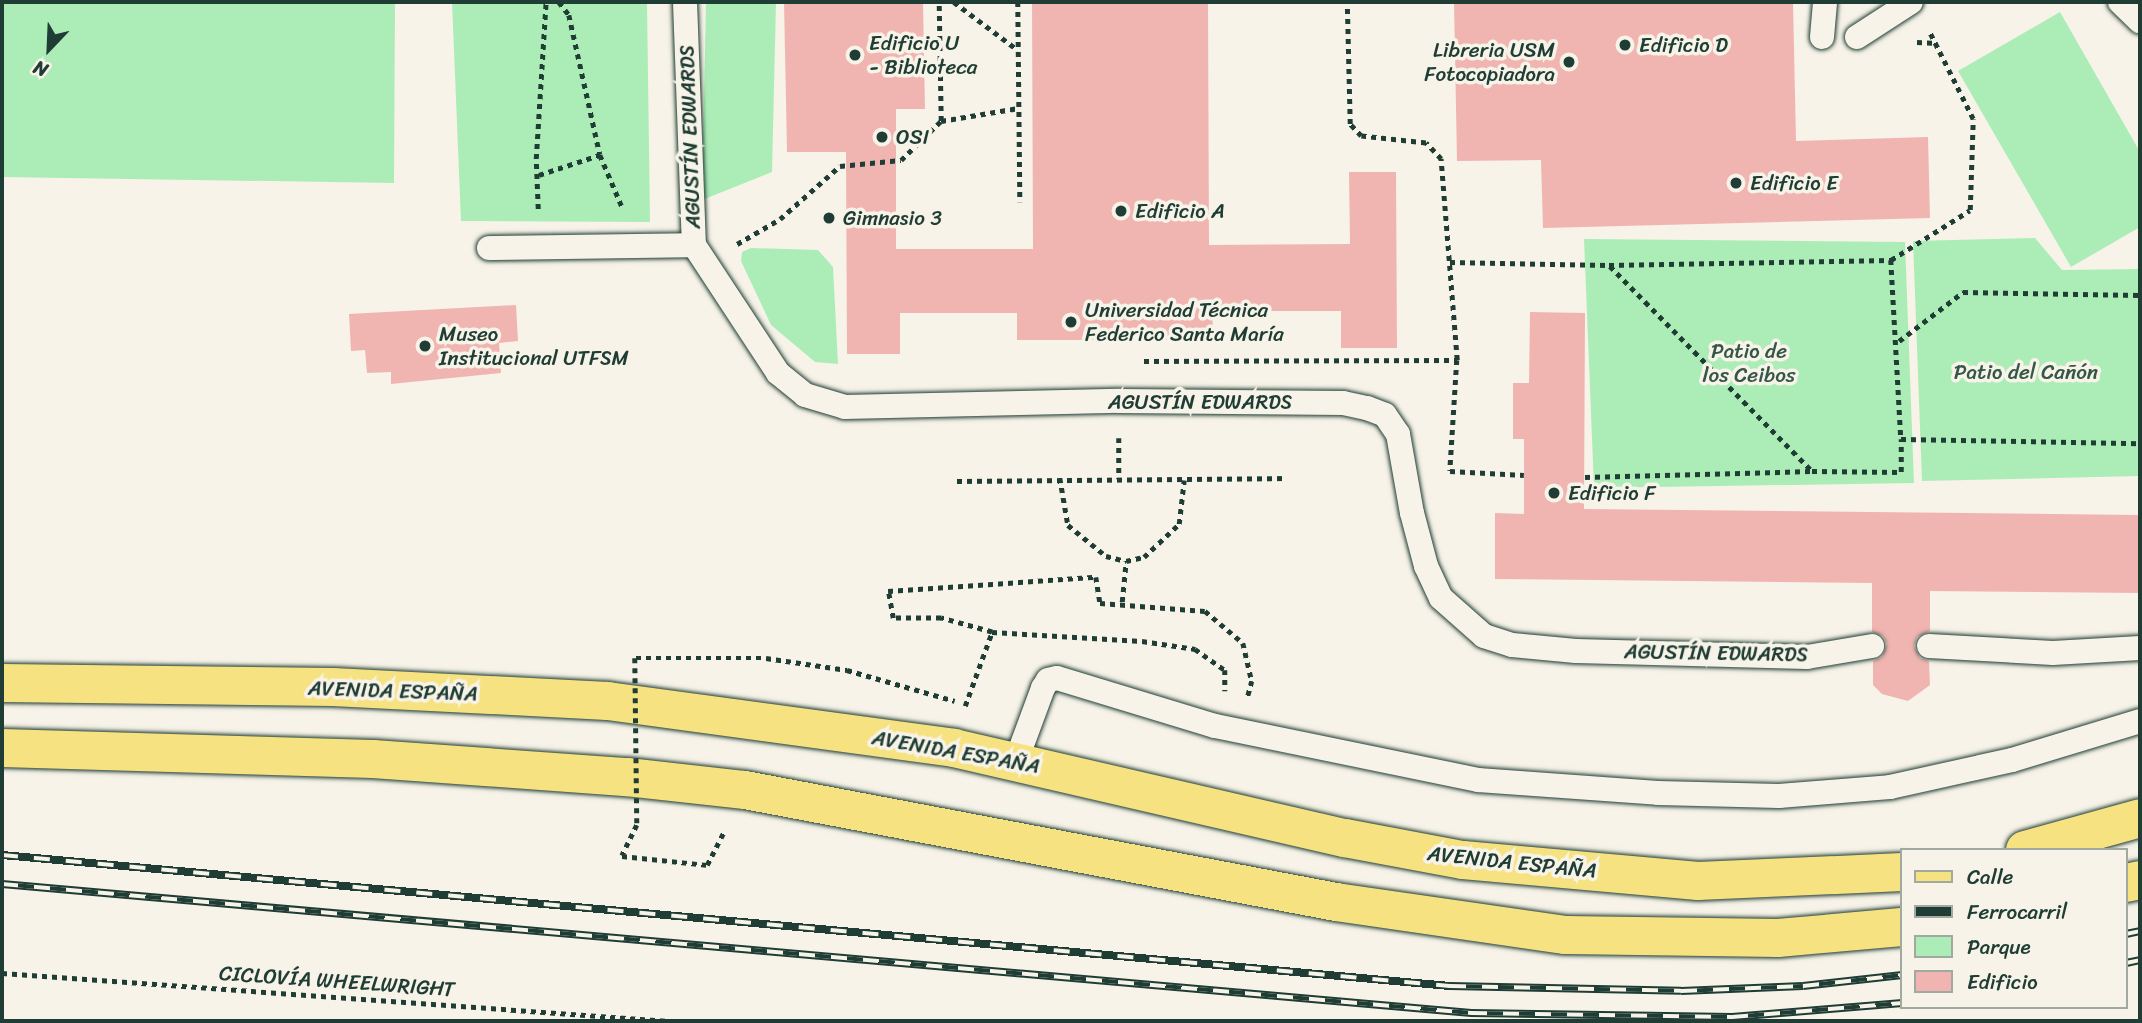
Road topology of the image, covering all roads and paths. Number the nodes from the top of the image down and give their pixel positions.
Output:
1 (546, 2) edge
2 (559, 2) edge
3 (685, 2) edge
4 (939, 2) edge
5 (954, 2) edge
6 (1018, 2) edge
7 (1347, 2) edge
8 (1825, 2) edge
9 (1910, 2) edge
10 (2120, 2) edge
11 (2140, 21) edge
12 (1822, 37) dead end
13 (1857, 37) dead end
14 (1019, 50) junction
15 (1019, 108) junction
16 (941, 121) junction
17 (600, 155) junction
18 (1020, 202) dead end
19 (489, 248) dead end
20 (640, 248) junction
21 (699, 254) junction
22 (1891, 260) junction
23 (1450, 261) junction
24 (1609, 265) junction
25 (2140, 295) edge
26 (1898, 342) junction
27 (1457, 360) junction
28 (1132, 361) dead end
29 (1901, 439) junction
30 (2140, 443) edge
31 (1812, 471) junction
32 (1524, 475) dead end
33 (1585, 477) dead end
34 (1060, 478) junction
35 (1287, 478) dead end
36 (1184, 480) junction
37 (957, 481) dead end
38 (1126, 561) junction
39 (1122, 602) junction
40 (992, 632) junction
41 (1872, 646) dead end
42 (1929, 646) dead end
43 (2140, 648) edge
44 (2, 683) edge
45 (1225, 698) dead end
46 (1245, 706) dead end
47 (2140, 721) edge
48 (2, 748) edge
49 (1016, 761) junction
50 (745, 790) junction
51 (2140, 818) edge
52 (2032, 848) edge
53 (1900, 872) edge
54 (1900, 927) edge
55 (2, 973) edge
56 (670, 1021) edge

1 - 17 path
2 - 17 path
3 - 21 lane, AGUSTÍN EDWARDS
4 - 16 path
5 - 14 path
6 - 14 path
7 - 23 path
8 - 12 lane
9 - 13 lane
9 - 22 path
10 - 11 lane
14 - 15 path
15 - 16 path
15 - 18 path
16 - 21 path
17 - 20 path
19 - 20 lane
20 - 21 lane
21 - 41 lane, AGUSTÍN EDWARDS
22 - 24 path
22 - 26 path
23 - 24 path
23 - 27 path
24 - 31 path
25 - 26 path
26 - 29 path
27 - 28 path
27 - 32 path
29 - 30 path
29 - 31 path
31 - 33 path
34 - 36 path
34 - 37 path
34 - 38 path
35 - 36 path
36 - 38 path
38 - 39 path
39 - 40 path
39 - 46 path
40 - 45 path
40 - 50 path, bridge
42 - 43 lane
44 - 49 main road, AVENIDA ESPAÑA
47 - 49 lane
48 - 50 main road
49 - 53 main road, AVENIDA ESPAÑA
50 - 54 main road
51 - 52 main road
55 - 56 path, CICLOVÍA WHEELWRIGHT

